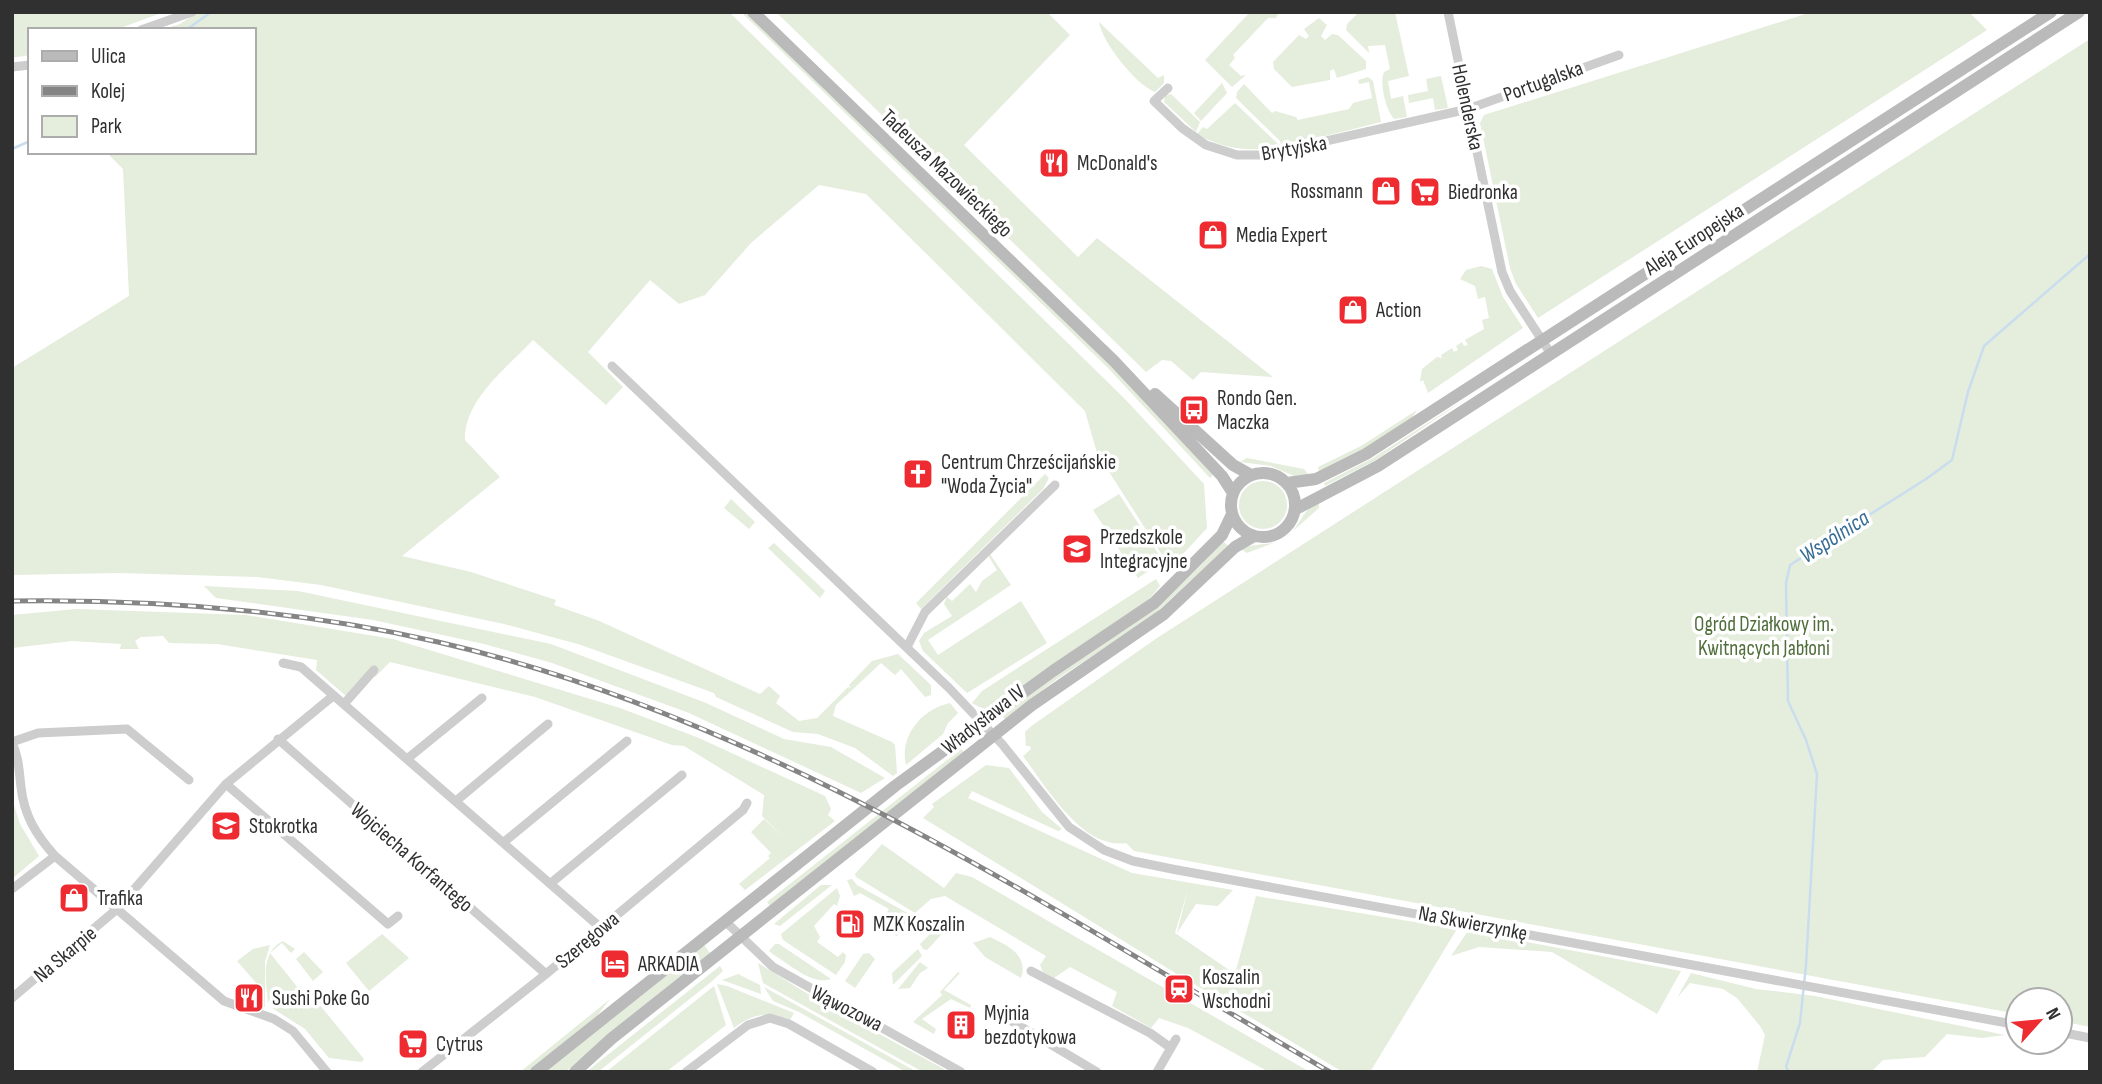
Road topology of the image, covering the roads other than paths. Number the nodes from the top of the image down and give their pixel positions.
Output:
1 (192, 12) edge
2 (753, 12) edge
3 (1448, 12) edge
4 (2051, 12) edge
5 (2078, 12) edge
6 (147, 28) edge
7 (1619, 55) dead end
8 (1168, 88) dead end
9 (1468, 109) junction
10 (1542, 341) junction
11 (1551, 354) junction
12 (1114, 361) junction
13 (612, 366) dead end
14 (1251, 475) junction
15 (1287, 483) junction
16 (1055, 485) dead end
17 (1233, 493) junction
18 (1296, 509) junction
19 (1233, 514) junction
20 (1254, 536) junction
21 (907, 647) junction
22 (283, 663) dead end
23 (374, 670) dead end
24 (333, 696) junction
25 (482, 698) dead end
26 (344, 704) junction
27 (983, 723) junction
28 (548, 724) dead end
29 (995, 735) junction
30 (278, 739) junction
31 (628, 741) dead end
32 (12, 742) edge
33 (407, 759) junction
34 (682, 775) dead end
35 (189, 780) dead end
36 (226, 784) junction
37 (456, 800) junction
38 (747, 803) dead end
39 (504, 842) junction
40 (55, 856) junction
41 (551, 883) junction
42 (12, 889) edge
43 (117, 909) junction
44 (398, 916) dead end
45 (725, 921) junction
46 (601, 928) junction
47 (739, 937) junction
48 (1031, 971) dead end
49 (546, 974) junction
50 (12, 998) edge
51 (1003, 1016) dead end
52 (2004, 1022) edge
53 (1176, 1039) dead end
54 (1171, 1048) junction
55 (327, 1072) edge
56 (422, 1072) edge
57 (536, 1072) edge
58 (575, 1072) edge
59 (687, 1072) edge
60 (873, 1072) edge
61 (961, 1072) edge
62 (1097, 1072) edge
63 (1157, 1072) edge

1 - 6 street
2 - 12 main road, Tadeusza Mazowieckiego
3 - 9 street, Holenderska
4 - 10 main road, Aleja Europejska
5 - 11 main road, Aleja Europejska
7 - 9 street, Portugalska
8 - 9 street, Brytyjska
9 - 10 street, Holenderska
10 - 11 street, Holenderska
10 - 15 main road, Aleja Europejska
11 - 18 main road, Aleja Europejska
12 - 14 main road, Tadeusza Mazowieckiego
12 - 17 main road, Tadeusza Mazowieckiego
13 - 21 street, Władysława IV
14 - 15 main road
14 - 17 main road
15 - 18 main road
16 - 21 street
17 - 19 main road
18 - 20 main road
19 - 20 main road
19 - 27 main road, Władysława IV
20 - 29 main road, Władysława IV
21 - 27 street, Władysława IV
22 - 24 street
23 - 26 street
24 - 26 street
24 - 30 street, Na Skarpie
25 - 33 street
26 - 33 street
27 - 29 street, Na Skwierzynkę
27 - 45 main road, Władysława IV
28 - 37 street
29 - 47 main road, Władysława IV
29 - 52 street, Na Skwierzynkę
30 - 36 street, Na Skarpie
30 - 49 street, Wojciecha Korfantego
31 - 39 street
32 - 35 street
32 - 40 street
33 - 37 street
34 - 41 street
36 - 43 street, Na Skarpie
36 - 44 street
37 - 39 street
38 - 46 street, Szeregowa
39 - 41 street
40 - 42 street
40 - 43 street
41 - 46 street
43 - 50 street, Na Skarpie
43 - 55 street
45 - 47 street
45 - 57 main road, Władysława IV
46 - 49 street, Szeregowa
47 - 58 main road, Władysława IV
47 - 61 street, Wąwozowa
48 - 54 street
49 - 56 street, Szeregowa
51 - 62 street
53 - 54 street
54 - 63 street
59 - 60 street

